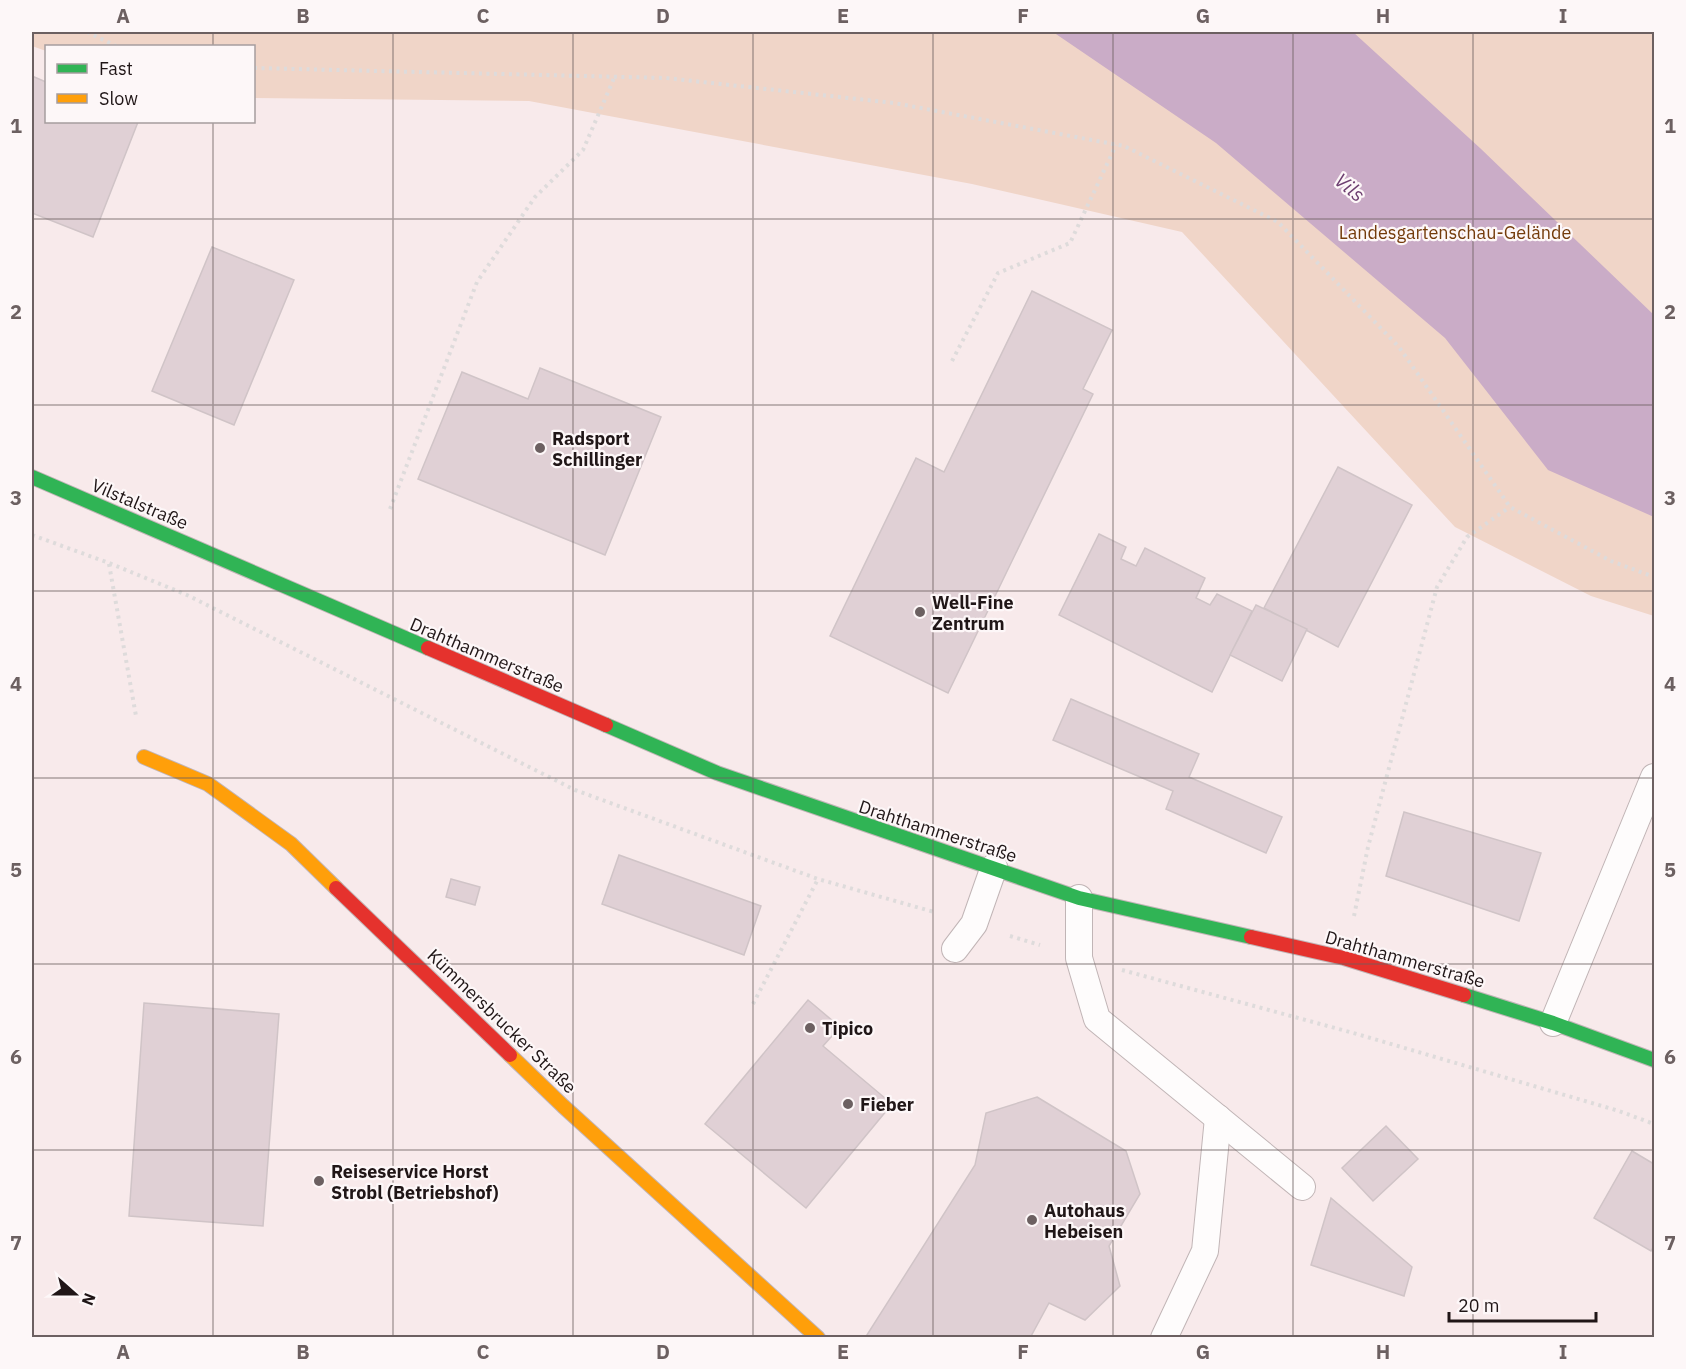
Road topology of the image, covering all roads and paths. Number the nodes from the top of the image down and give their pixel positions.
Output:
1 (87, 32) edge
2 (114, 45) edge
3 (255, 68) edge
4 (615, 76) junction
5 (1116, 145) junction
6 (952, 361) dead end
7 (32, 477) edge
8 (1510, 507) junction
9 (390, 509) dead end
10 (109, 563) dead end
11 (234, 564) joint
12 (1654, 577) edge
13 (144, 757) joint
14 (1654, 777) edge
15 (994, 867) junction
16 (818, 879) dead end
17 (1079, 898) junction
18 (955, 949) dead end
19 (1344, 958) junction
20 (753, 1004) dead end
21 (1553, 1023) junction
22 (1654, 1060) edge
23 (1218, 1118) junction
24 (1302, 1187) dead end
25 (818, 1338) edge
26 (1164, 1338) edge

1 - 2 path
3 - 4 path
4 - 5 path
4 - 9 path
5 - 6 path
5 - 8 path
7 - 11 main road, Vilstalstraße
8 - 12 path
8 - 19 path
10 - 13 path
11 - 15 main road, Drahthammerstraße
13 - 25 main road, Kümmersbrucker Straße
14 - 21 lane
15 - 17 main road, Drahthammerstraße
15 - 18 lane
16 - 20 path
17 - 19 main road, Drahthammerstraße
17 - 23 lane
19 - 21 main road, Drahthammerstraße
21 - 22 main road, Drahthammerstraße
23 - 24 lane
23 - 26 lane

